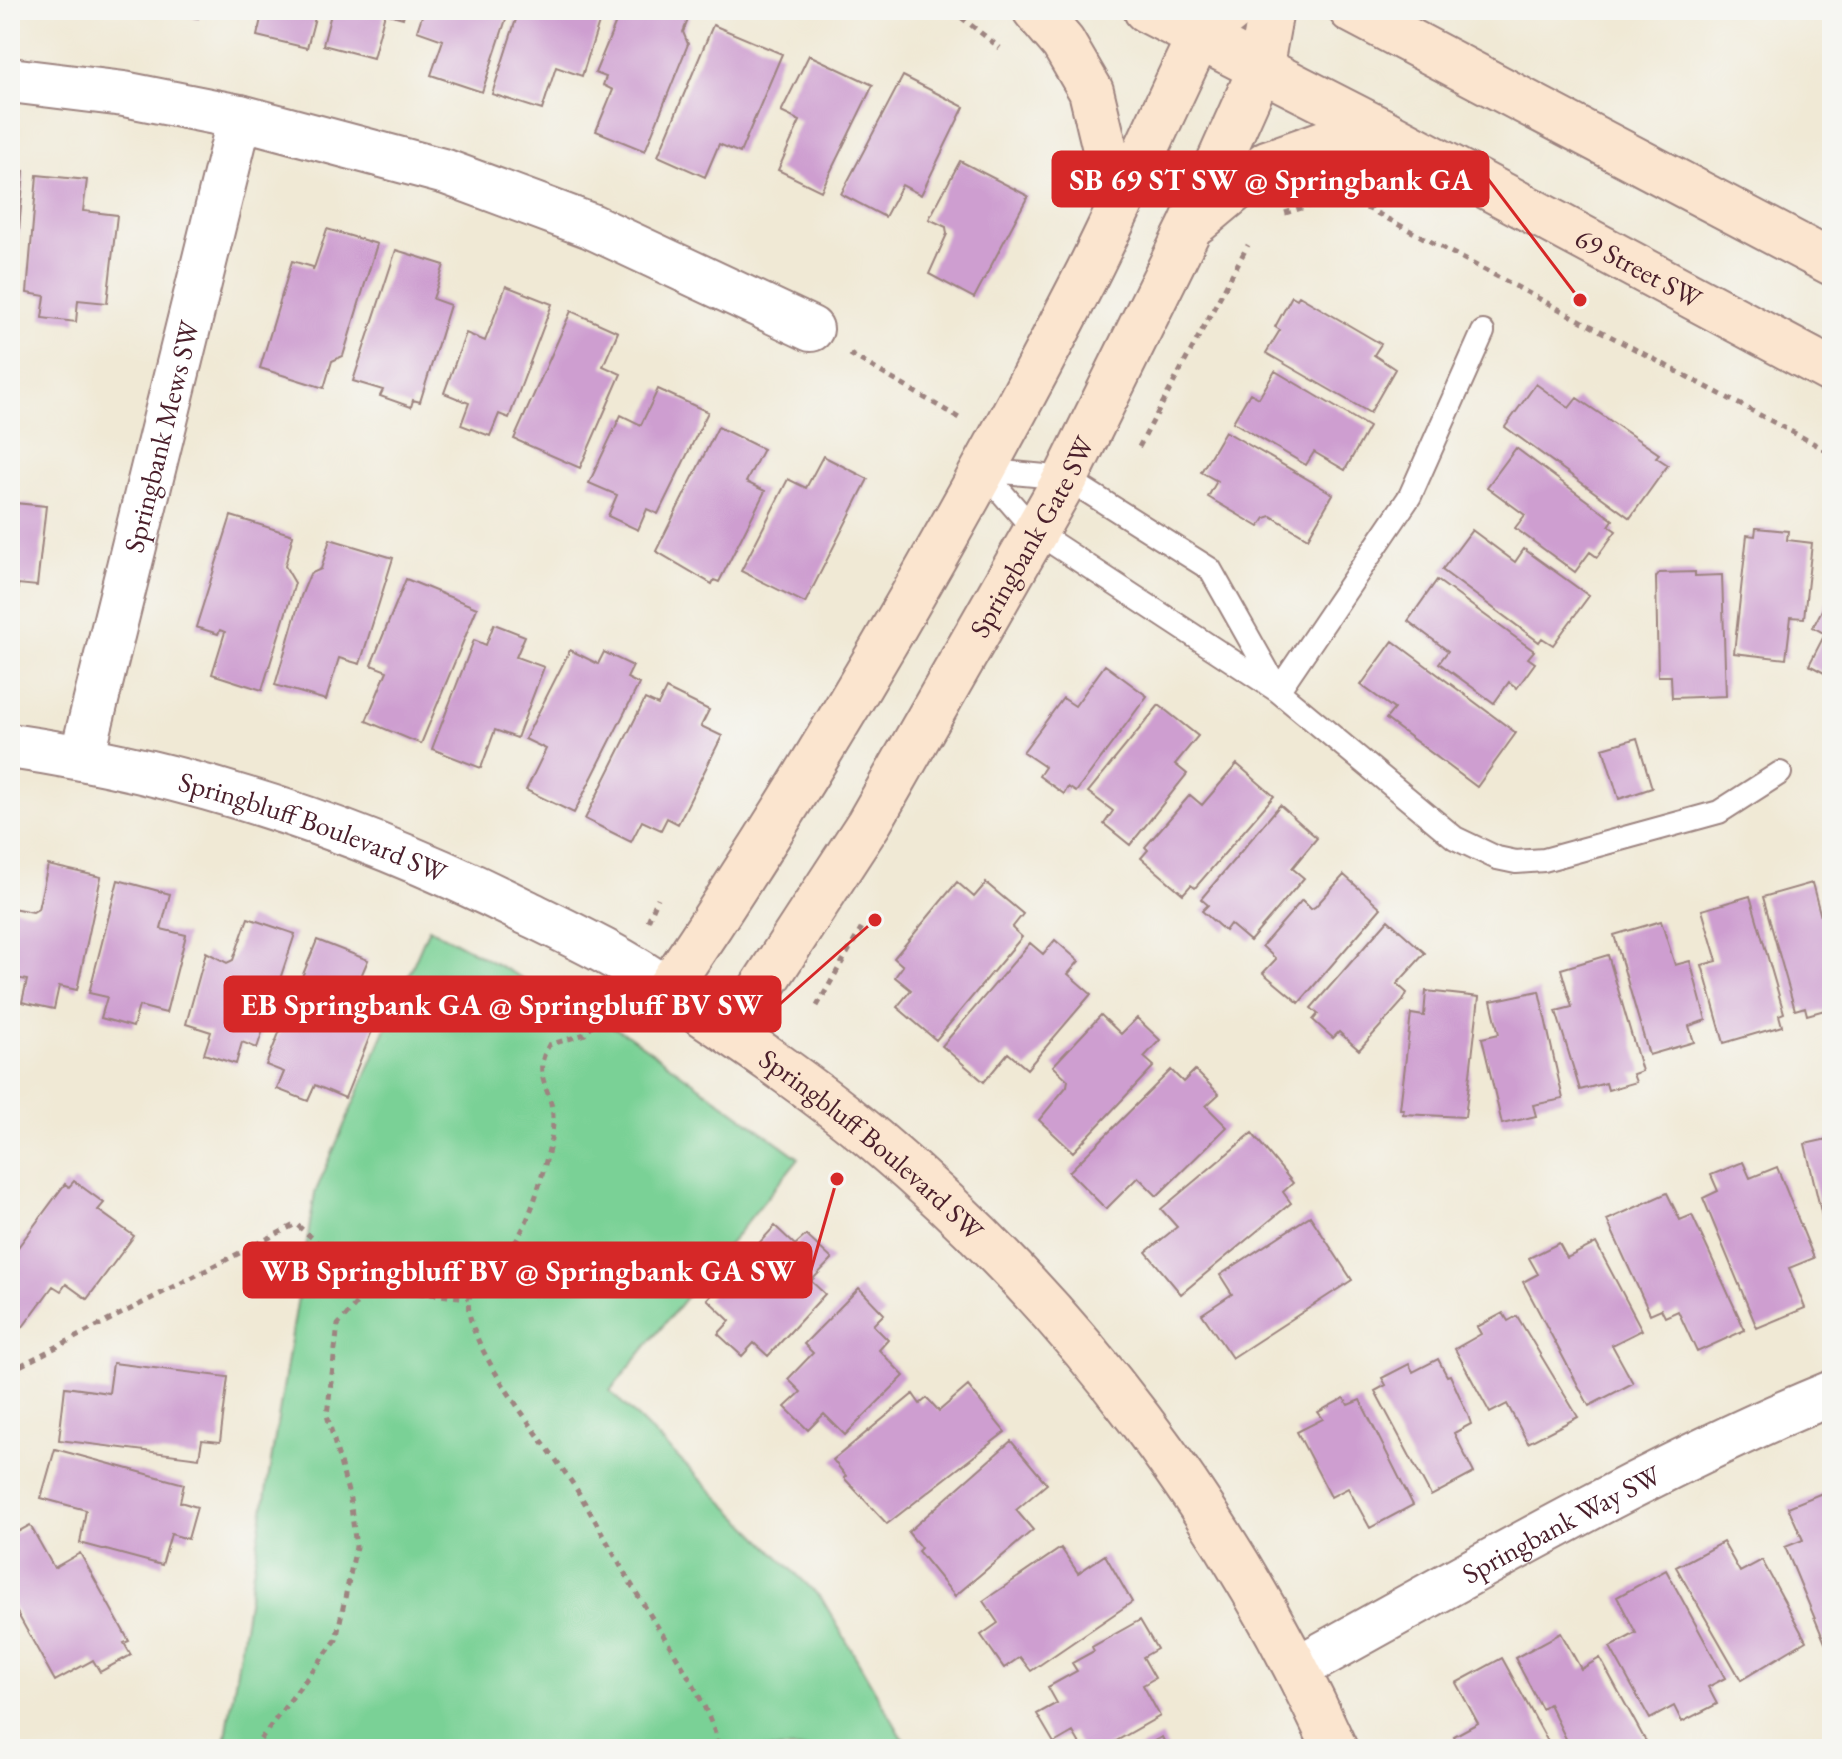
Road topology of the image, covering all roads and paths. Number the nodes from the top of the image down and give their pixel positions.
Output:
1 (1035, 10) edge
2 (1146, 10) edge
3 (1232, 10) edge
4 (1271, 10) edge
5 (1351, 10) edge
6 (1199, 37) junction
7 (1260, 70) junction
8 (10, 80) edge
9 (240, 117) junction
10 (1381, 130) junction
11 (1119, 207) junction
12 (1278, 217) dead end
13 (1190, 227) junction
14 (1253, 237) dead end
15 (1832, 263) edge
16 (811, 329) joint
17 (1483, 332) dead end
18 (1832, 371) edge
19 (1832, 453) edge
20 (990, 455) junction
21 (1066, 478) junction
22 (1108, 504) junction
23 (1036, 532) junction
24 (1278, 691) junction
25 (10, 746) edge
26 (82, 757) junction
27 (1780, 773) dead end
28 (658, 898) dead end
29 (871, 912) dead end
30 (630, 964) junction
31 (667, 990) junction
32 (817, 1006) dead end
33 (732, 1033) junction
34 (370, 1288) junction
35 (469, 1298) junction
36 (10, 1371) edge
37 (1832, 1393) edge
38 (1298, 1668) junction
39 (253, 1749) edge
40 (720, 1749) edge
41 (1335, 1749) edge

1 - 11 street
2 - 6 street, 69 Street SW
3 - 6 street
4 - 7 street, Springbank Gate SW
5 - 15 street
6 - 7 street, 69 Street SW
6 - 11 street
7 - 10 street, 69 Street SW
7 - 13 street, Springbank Gate SW
8 - 9 street
9 - 16 street
9 - 26 street, Springbank Mews SW
10 - 13 street
10 - 18 street, 69 Street SW
11 - 20 street
12 - 19 path
13 - 21 street, Springbank Gate SW
14 - 22 path
16 - 20 path
17 - 24 lane
20 - 21 lane
20 - 23 lane
20 - 31 street
21 - 22 lane
21 - 23 street, Springbank Gate SW
22 - 24 lane
23 - 24 lane
23 - 33 street, Springbank Gate SW
24 - 27 lane
25 - 26 street, Springbluff Boulevard SW
26 - 30 street, Springbluff Boulevard SW
28 - 30 path
29 - 32 path
30 - 31 street, Springbluff Boulevard SW
30 - 35 path
31 - 33 street, Springbluff Boulevard SW
33 - 38 street, Springbluff Boulevard SW
34 - 35 path
34 - 36 path
34 - 39 path
35 - 40 path
37 - 38 street, Springbank Way SW
38 - 41 street, Springbluff Boulevard SW

